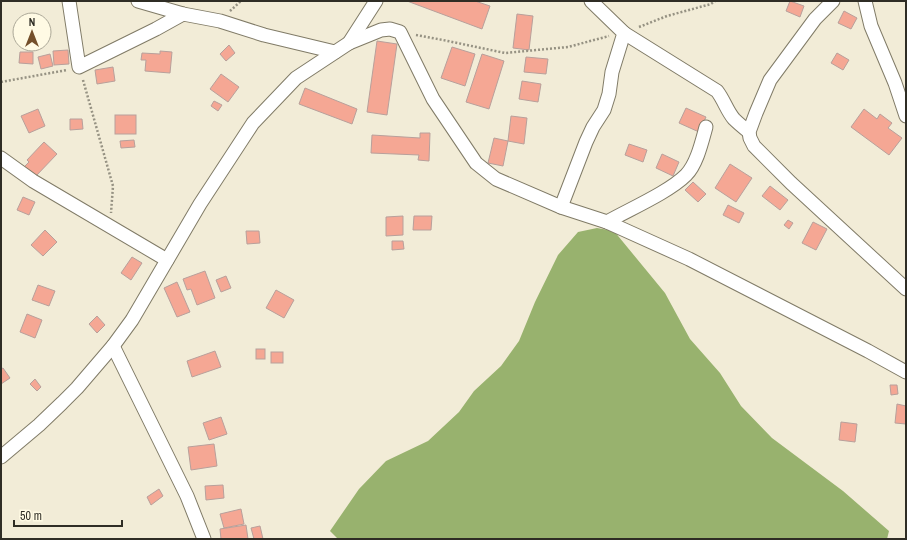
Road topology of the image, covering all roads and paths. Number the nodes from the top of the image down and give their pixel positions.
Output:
1 (69, 1) edge
2 (138, 1) edge
3 (376, 1) edge
4 (591, 1) edge
5 (715, 1) edge
6 (833, 1) edge
7 (865, 1) edge
8 (183, 14) junction
9 (400, 32) junction
10 (624, 33) junction
11 (349, 43) junction
12 (336, 52) junction
13 (79, 67) junction
14 (1, 82) edge
15 (906, 116) edge
16 (706, 127) dead end
17 (749, 132) junction
18 (1, 158) edge
19 (561, 207) junction
20 (607, 222) junction
21 (110, 226) junction
22 (167, 260) junction
23 (906, 289) edge
24 (113, 346) junction
25 (906, 372) edge
26 (1, 457) edge
27 (204, 539) edge

1 - 13 street
2 - 8 street
3 - 11 street
4 - 10 street
5 - 10 path
6 - 17 street
7 - 15 street
8 - 12 street
8 - 13 street
9 - 10 path
9 - 11 street
9 - 19 street
10 - 17 street
10 - 19 street
11 - 12 street
12 - 22 street
13 - 14 path
13 - 21 path
16 - 20 street
17 - 23 street
18 - 21 street
19 - 20 street
20 - 25 street
21 - 22 street
22 - 24 street
24 - 26 street
24 - 27 street

